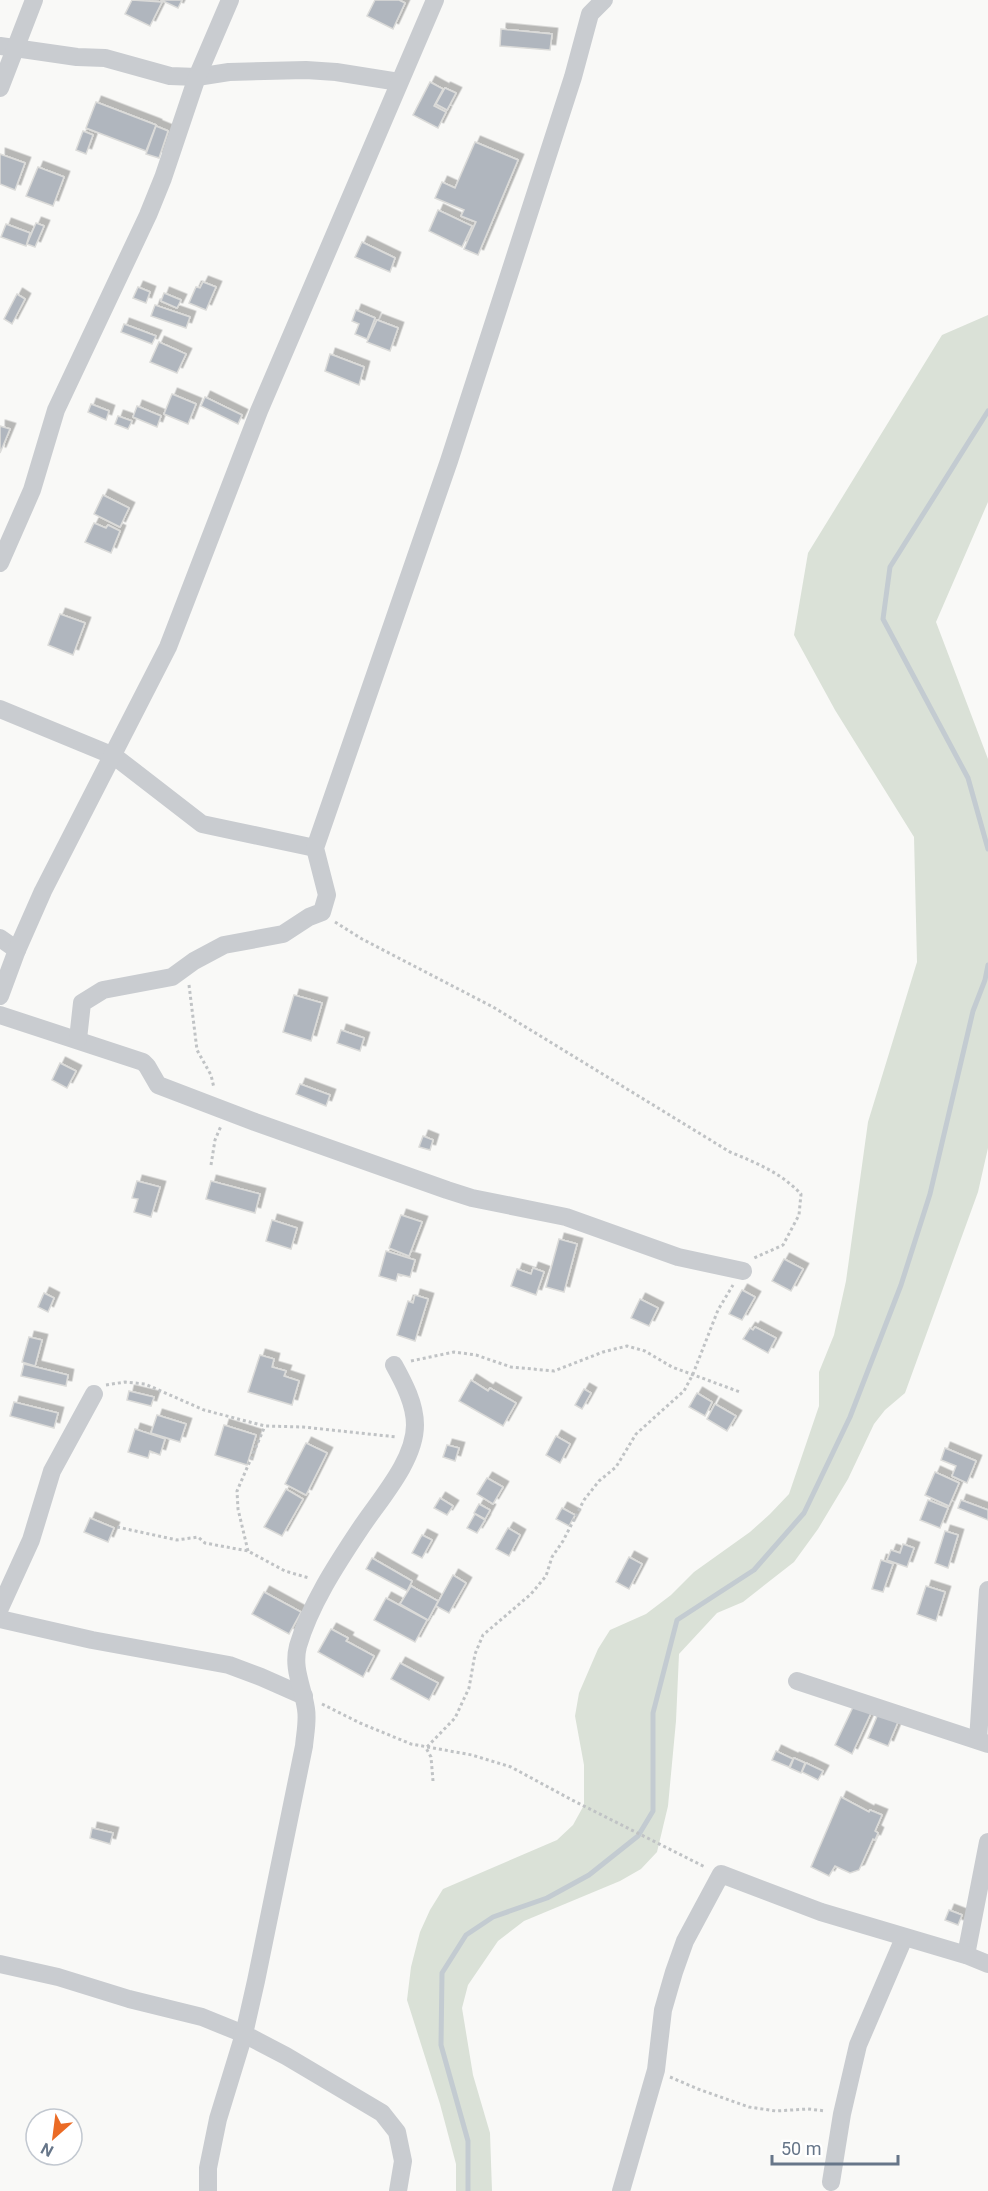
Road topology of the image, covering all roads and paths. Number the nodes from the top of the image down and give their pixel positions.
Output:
1 (34, 0) edge
2 (230, 0) edge
3 (435, 0) edge
4 (604, 0) edge
5 (8, 46) edge
6 (197, 77) junction
7 (399, 82) junction
8 (0, 88) edge
9 (0, 563) edge
10 (0, 709) edge
11 (114, 756) junction
12 (315, 848) junction
13 (322, 912) junction
14 (0, 938) edge
15 (17, 950) junction
16 (194, 961) junction
17 (0, 996) edge
18 (0, 1015) edge
19 (78, 1039) junction
20 (219, 1109) junction
21 (211, 1165) dead end
22 (743, 1271) junction
23 (394, 1365) joint
24 (693, 1374) junction
25 (740, 1392) dead end
26 (94, 1394) joint
27 (265, 1426) junction
28 (413, 1439) junction
29 (117, 1527) dead end
30 (248, 1551) junction
31 (327, 1583) junction
32 (988, 1590) edge
33 (0, 1608) edge
34 (0, 1619) edge
35 (797, 1681) dead end
36 (304, 1696) junction
37 (983, 1742) edge
38 (426, 1748) junction
39 (433, 1781) dead end
40 (988, 1842) edge
41 (721, 1874) junction
42 (904, 1938) junction
43 (966, 1955) junction
44 (0, 1964) edge
45 (988, 1964) edge
46 (244, 2034) junction
47 (656, 2070) junction
48 (842, 2114) junction
49 (831, 2181) dead end
50 (208, 2191) edge
51 (398, 2191) edge
52 (621, 2191) edge

1 - 5 street
2 - 6 street
3 - 7 street
4 - 12 street
5 - 6 street
5 - 8 street
6 - 7 street
6 - 9 street
7 - 11 street
10 - 11 street
11 - 12 street
11 - 15 street
12 - 13 street
13 - 16 street
13 - 22 path
14 - 15 street
15 - 17 street
16 - 19 street
16 - 20 path
18 - 19 street
19 - 20 street
20 - 21 path
20 - 22 street
22 - 24 path
23 - 24 path
23 - 28 street
24 - 25 path
24 - 38 path
26 - 27 path
26 - 33 street
27 - 28 path
27 - 30 path
28 - 31 street
29 - 30 path
30 - 31 path
31 - 36 street
32 - 37 street
34 - 36 street
35 - 37 street
36 - 38 path
36 - 46 street
38 - 39 path
38 - 41 path
40 - 43 street
41 - 42 street
41 - 47 street
42 - 43 street
42 - 48 street
43 - 45 street
44 - 46 street
46 - 50 street
46 - 51 street
47 - 48 path
47 - 52 street
48 - 49 street

